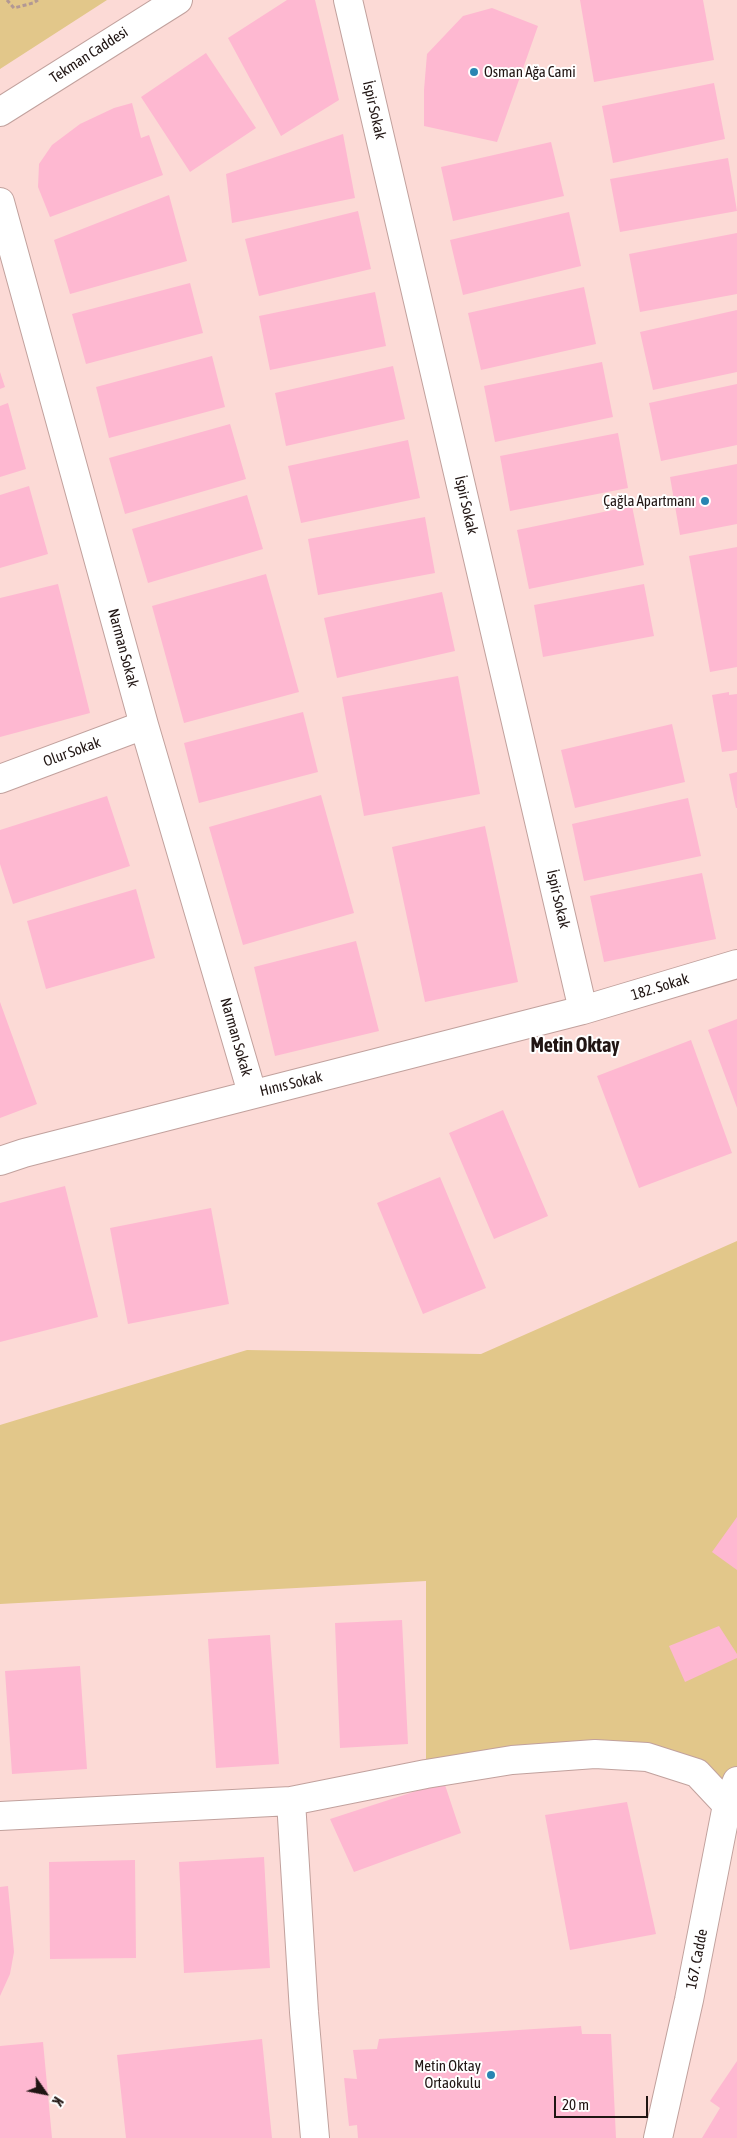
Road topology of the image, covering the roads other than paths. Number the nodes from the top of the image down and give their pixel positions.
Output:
1 (178, 0) edge
2 (348, 0) edge
3 (0, 112) edge
4 (0, 202) edge
5 (144, 725) junction
6 (0, 779) edge
7 (737, 964) edge
8 (583, 1010) junction
9 (252, 1094) junction
10 (0, 1161) edge
11 (734, 1799) edge
12 (291, 1801) junction
13 (0, 1816) edge
14 (315, 2138) edge
15 (658, 2138) edge

1 - 3 street, Tekman Caddesi
2 - 8 street, İspir Sokak
4 - 5 street, Narman Sokak
5 - 6 street, Olur Sokak
5 - 9 street, Narman Sokak
7 - 8 street, 182. Sokak
8 - 9 street, Hınıs Sokak
9 - 10 street, Hınıs Sokak
11 - 12 street
11 - 15 street, 167. Cadde
12 - 13 street
12 - 14 street

